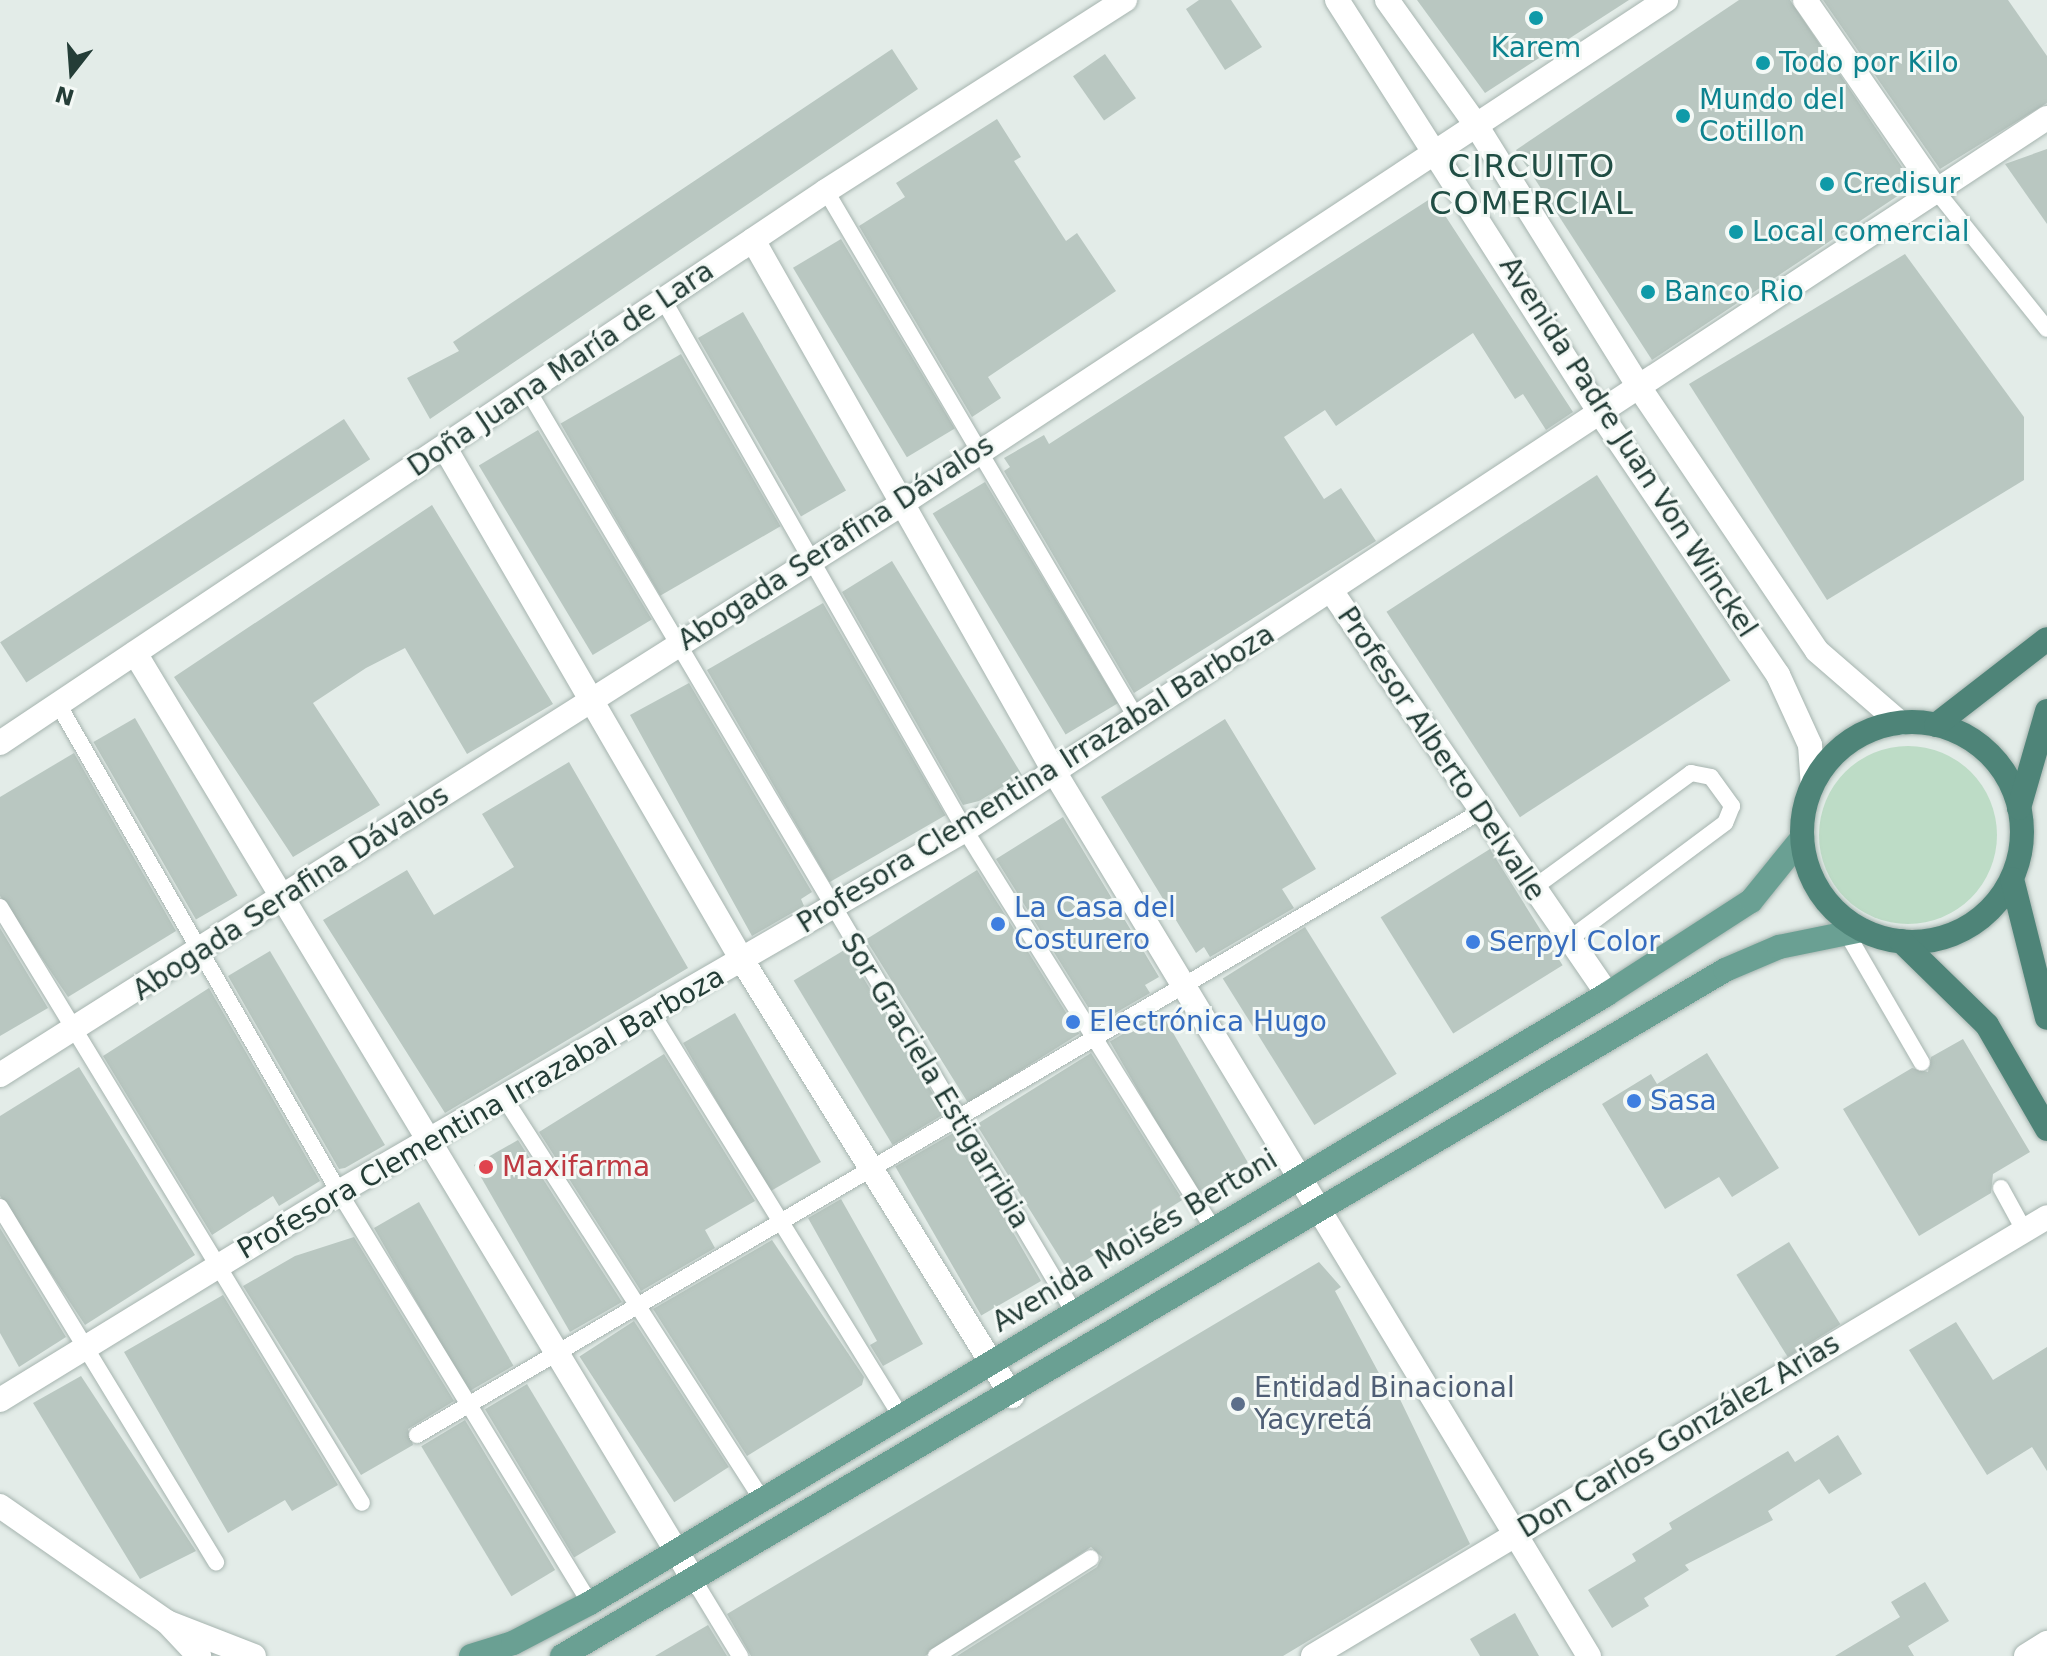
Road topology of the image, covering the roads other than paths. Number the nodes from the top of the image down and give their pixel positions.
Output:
1 (1125, 0) edge
2 (1337, 0) edge
3 (1387, 0) edge
4 (1666, 0) edge
5 (1805, 0) edge
6 (2047, 118) edge
7 (1476, 125) junction
8 (1436, 152) junction
9 (826, 191) junction
10 (1938, 193) junction
11 (753, 240) junction
12 (664, 301) junction
13 (2047, 329) edge
14 (1639, 387) junction
15 (529, 392) junction
16 (1600, 413) junction
17 (445, 448) junction
18 (983, 449) junction
19 (903, 503) junction
20 (810, 560) junction
21 (1332, 592) junction
22 (2047, 639) edge
23 (678, 644) junction
24 (135, 653) junction
25 (592, 702) junction
26 (58, 704) junction
27 (2047, 711) edge
28 (1137, 719) junction
29 (1900, 723) junction
30 (1936, 725) junction
31 (0, 743) edge
32 (1055, 773) junction
33 (1813, 784) junction
34 (2019, 808) junction
35 (1478, 813) junction
36 (965, 830) junction
37 (1802, 838) junction
38 (2012, 879) junction
39 (1532, 889) junction
40 (281, 899) junction
41 (0, 907) edge
42 (831, 910) junction
43 (1854, 931) junction
44 (1568, 940) junction
45 (1901, 941) junction
46 (203, 949) junction
47 (742, 960) junction
48 (1181, 981) junction
49 (1607, 994) junction
50 (2045, 1004) edge
51 (650, 1010) junction
52 (75, 1031) junction
53 (1095, 1033) junction
54 (1922, 1063) dead end
55 (0, 1075) edge
56 (503, 1096) junction
57 (956, 1114) junction
58 (2047, 1129) edge
59 (427, 1140) junction
60 (870, 1167) junction
61 (1302, 1174) junction
62 (2001, 1188) dead end
63 (339, 1192) junction
64 (0, 1207) edge
65 (1323, 1210) junction
66 (2047, 1217) edge
67 (779, 1218) junction
68 (1214, 1230) junction
69 (2024, 1230) junction
70 (220, 1267) junction
71 (641, 1301) junction
72 (1075, 1314) junction
73 (87, 1344) junction
74 (553, 1353) junction
75 (989, 1364) junction
76 (1012, 1396) junction
77 (0, 1400) edge
78 (470, 1402) junction
79 (900, 1414) junction
80 (417, 1435) dead end
81 (760, 1497) junction
82 (362, 1503) dead end
83 (0, 1506) edge
84 (1518, 1532) junction
85 (671, 1549) junction
86 (1091, 1558) dead end
87 (216, 1562) dead end
88 (695, 1582) junction
89 (590, 1603) junction
90 (167, 1622) junction
91 (2047, 1643) edge
92 (199, 1656) edge
93 (254, 1656) edge
94 (471, 1656) edge
95 (562, 1656) edge
96 (740, 1656) edge
97 (936, 1656) edge
98 (1313, 1656) edge
99 (1589, 1656) edge
100 (2026, 1656) edge

1 - 9 street, Doña Juana María de Lara
2 - 8 street, Avenida Padre Juan Von Winckel
3 - 7 street, Avenida Padre Juan Von Winckel
4 - 7 street, Abogada Serafina Dávalos
5 - 10 street
6 - 10 street, Profesora Clementina Irrazabal Barboza
7 - 8 street, Abogada Serafina Dávalos
7 - 14 street, Avenida Padre Juan Von Winckel
8 - 16 street, Avenida Padre Juan Von Winckel
8 - 18 street, Abogada Serafina Dávalos
9 - 11 street, Doña Juana María de Lara
9 - 18 lane
10 - 13 lane
10 - 14 street, Profesora Clementina Irrazabal Barboza
11 - 12 street, Doña Juana María de Lara
11 - 19 street
12 - 15 street, Doña Juana María de Lara
12 - 20 lane
14 - 16 street, Profesora Clementina Irrazabal Barboza
14 - 29 street, Avenida Padre Juan Von Winckel
15 - 17 street, Doña Juana María de Lara
15 - 23 lane, Sor Graciela Estigarribia
16 - 21 street, Profesora Clementina Irrazabal Barboza
16 - 33 street, Avenida Padre Juan Von Winckel
17 - 24 street, Doña Juana María de Lara
17 - 25 street
18 - 19 street, Abogada Serafina Dávalos
18 - 28 lane
19 - 20 street, Abogada Serafina Dávalos
19 - 32 street
20 - 23 street, Abogada Serafina Dávalos
20 - 36 lane
21 - 28 street, Profesora Clementina Irrazabal Barboza
21 - 35 street, Profesor Alberto Delvalle
22 - 30 highway
23 - 25 street, Abogada Serafina Dávalos
23 - 42 lane, Sor Graciela Estigarribia
24 - 26 street, Doña Juana María de Lara
24 - 40 street
25 - 40 street, Abogada Serafina Dávalos
25 - 47 street
26 - 31 street, Doña Juana María de Lara
26 - 46 lane
27 - 34 highway
28 - 32 street, Profesora Clementina Irrazabal Barboza
29 - 30 highway
29 - 33 highway
30 - 34 highway
32 - 36 street, Profesora Clementina Irrazabal Barboza
32 - 48 street
33 - 37 highway
34 - 38 highway
35 - 39 street, Profesor Alberto Delvalle
35 - 48 lane
36 - 42 street, Profesora Clementina Irrazabal Barboza
36 - 53 lane
37 - 43 highway
37 - 49 main road, Avenida Moisés Bertoni
38 - 45 highway
38 - 50 highway
39 - 44 street, Profesor Alberto Delvalle
39 - 44 lane
40 - 46 street, Abogada Serafina Dávalos
40 - 59 street
41 - 52 lane
42 - 47 street, Profesora Clementina Irrazabal Barboza
42 - 57 lane, Sor Graciela Estigarribia
43 - 45 highway
43 - 54 lane
43 - 65 main road
44 - 49 street, Profesor Alberto Delvalle
45 - 58 highway
46 - 52 street, Abogada Serafina Dávalos
46 - 63 lane
47 - 51 street, Profesora Clementina Irrazabal Barboza
47 - 60 street
48 - 53 lane
48 - 61 street
49 - 61 main road, Avenida Moisés Bertoni
51 - 56 street, Profesora Clementina Irrazabal Barboza
51 - 67 lane
52 - 55 street, Abogada Serafina Dávalos
52 - 70 lane
53 - 57 lane
53 - 68 lane
56 - 59 street, Profesora Clementina Irrazabal Barboza
56 - 71 lane
57 - 60 lane
57 - 72 lane, Sor Graciela Estigarribia
59 - 63 street, Profesora Clementina Irrazabal Barboza
59 - 74 street
60 - 67 lane
60 - 75 street
61 - 65 street
61 - 68 main road, Avenida Moisés Bertoni
62 - 69 lane
63 - 70 street, Profesora Clementina Irrazabal Barboza
63 - 78 lane
64 - 73 lane
65 - 76 main road
65 - 84 street
66 - 69 street, Don Carlos González Arias
67 - 71 lane
67 - 79 lane
68 - 72 main road, Avenida Moisés Bertoni
69 - 84 street, Don Carlos González Arias
70 - 73 street, Profesora Clementina Irrazabal Barboza
70 - 82 lane
71 - 74 lane
71 - 81 lane
72 - 75 main road, Avenida Moisés Bertoni
73 - 77 street, Profesora Clementina Irrazabal Barboza
73 - 87 lane
74 - 78 lane
74 - 85 street
75 - 76 street
75 - 79 main road, Avenida Moisés Bertoni
76 - 88 main road
78 - 80 lane
78 - 89 lane
79 - 81 main road, Avenida Moisés Bertoni
81 - 85 main road, Avenida Moisés Bertoni
83 - 90 street
84 - 98 street, Don Carlos González Arias
84 - 99 street
85 - 88 street
85 - 89 main road, Avenida Moisés Bertoni
86 - 97 lane
88 - 95 main road
88 - 96 lane
89 - 94 main road, Avenida Moisés Bertoni
90 - 92 street
90 - 93 street
91 - 100 street

